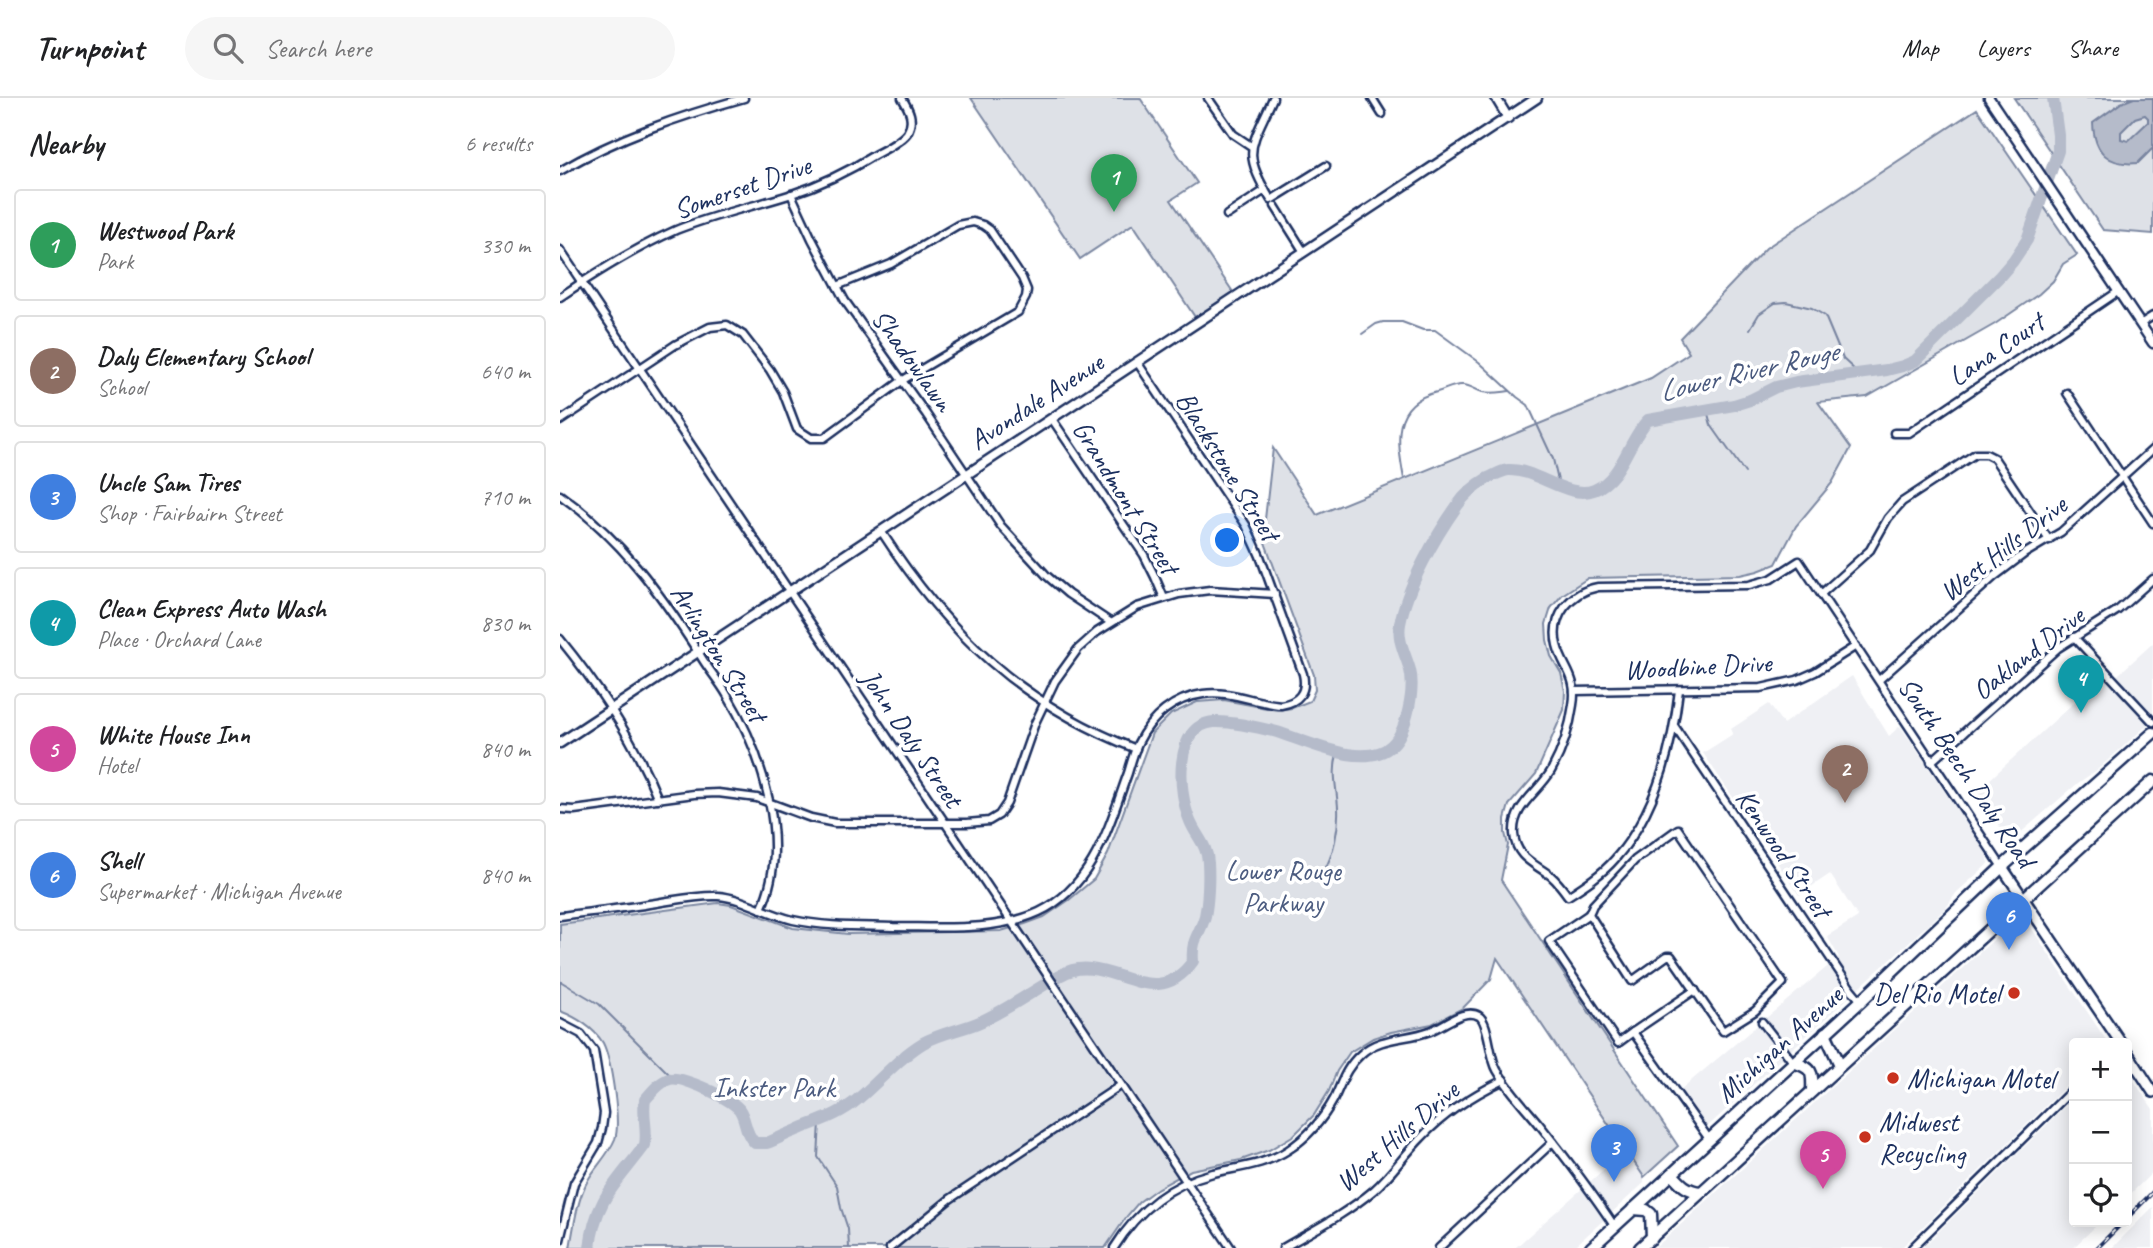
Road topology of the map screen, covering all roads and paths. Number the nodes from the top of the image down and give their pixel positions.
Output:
1 (741, 98) edge
2 (902, 98) edge
3 (1208, 98) edge
4 (1273, 98) edge
5 (1372, 98) edge
6 (1496, 98) edge
7 (1537, 98) edge
8 (1989, 98) edge
9 (1382, 114) dead end
10 (1508, 118) junction
11 (1251, 146) junction
12 (1326, 166) dead end
13 (560, 172) edge
14 (1265, 190) junction
15 (791, 194) junction
16 (1275, 206) dead end
17 (1227, 215) dead end
18 (560, 250) edge
19 (1304, 252) junction
20 (582, 282) junction
21 (836, 286) junction
22 (2119, 291) junction
23 (560, 298) edge
24 (2153, 316) edge
25 (2140, 324) junction
26 (2153, 343) edge
27 (1137, 362) junction
28 (640, 367) junction
29 (903, 380) junction
30 (2067, 393) dead end
31 (1052, 419) junction
32 (560, 421) edge
33 (1894, 433) dead end
34 (2153, 449) edge
35 (967, 474) junction
36 (2122, 477) junction
37 (560, 495) edge
38 (2153, 523) edge
39 (881, 531) junction
40 (2049, 540) junction
41 (2153, 579) edge
42 (789, 592) junction
43 (1275, 594) junction
44 (1822, 594) junction
45 (1164, 598) junction
46 (1110, 622) junction
47 (2074, 637) junction
48 (560, 639) edge
49 (1856, 646) junction
50 (698, 653) junction
51 (1879, 680) junction
52 (1679, 690) junction
53 (1574, 691) junction
54 (1044, 702) junction
55 (610, 709) junction
56 (2153, 722) edge
57 (1675, 727) junction
58 (2153, 733) edge
59 (560, 743) edge
60 (1136, 749) junction
61 (1931, 762) junction
62 (2153, 781) edge
63 (658, 799) junction
64 (769, 802) junction
65 (560, 808) edge
66 (945, 823) junction
67 (2002, 867) junction
68 (2025, 900) junction
69 (761, 909) junction
70 (1589, 914) junction
71 (560, 916) edge
72 (1011, 920) junction
73 (1695, 990) junction
74 (1861, 1001) junction
75 (1762, 1022) dead end
76 (560, 1023) edge
77 (1633, 1032) junction
78 (1825, 1033) junction
79 (2117, 1038) edge
80 (2132, 1060) edge
81 (1793, 1062) junction
82 (1840, 1065) junction
83 (1504, 1080) junction
84 (1121, 1084) junction
85 (1812, 1091) junction
86 (2153, 1092) edge
87 (2069, 1093) edge
88 (1709, 1139) junction
89 (1553, 1142) junction
90 (1672, 1174) junction
91 (1187, 1182) junction
92 (1701, 1192) junction
93 (1633, 1209) junction
94 (1615, 1227) junction
95 (1652, 1237) junction
96 (560, 1240) edge
97 (890, 1248) edge
98 (1114, 1248) edge
99 (1231, 1248) edge
100 (1283, 1248) edge
101 (1438, 1248) edge
102 (1591, 1248) edge
103 (1640, 1248) edge
104 (1912, 1248) edge

1 - 13 street
2 - 15 street, Somerset Drive
3 - 11 street
4 - 11 street
5 - 9 street
6 - 10 street
7 - 10 street, Avondale Avenue
8 - 22 street
10 - 19 street, Avondale Avenue
11 - 14 street
12 - 14 street
14 - 17 street
15 - 20 street, Somerset Drive
15 - 21 street, Shadowlawn
16 - 19 street
18 - 20 street, John Daly Street
19 - 27 street, Avondale Avenue
20 - 23 street, Somerset Drive
20 - 28 street, John Daly Street
21 - 29 street, Shadowlawn
21 - 29 street
22 - 25 street
22 - 33 street, Lana Court
24 - 25 street
25 - 26 street
27 - 31 street, Avondale Avenue
27 - 43 street, Blackstone Street
28 - 29 street
28 - 32 street
28 - 42 street, John Daly Street
29 - 35 street, Shadowlawn
30 - 36 street
31 - 35 street, Avondale Avenue
31 - 45 street, Grandmont Street
34 - 36 street, West Hills Drive
35 - 39 street, Avondale Avenue
35 - 46 street, Shadowlawn
36 - 38 street
36 - 40 street, West Hills Drive
37 - 50 street, Arlington Street
39 - 42 street, Avondale Avenue
39 - 54 street
40 - 44 street
40 - 51 street, West Hills Drive
41 - 47 street, Oakland Drive
42 - 50 street, Avondale Avenue
42 - 66 street, John Daly Street
43 - 45 street
43 - 60 street, Blackstone Street
44 - 49 street, South Beech Daly Road
44 - 53 street, South Beech Daly Road
45 - 46 street
46 - 54 street
47 - 56 street
47 - 61 street, Oakland Drive
48 - 55 street
49 - 51 street, South Beech Daly Road
49 - 52 street, Woodbine Drive
50 - 55 street, Avondale Avenue
50 - 64 street, Arlington Street
51 - 61 street, South Beech Daly Road
52 - 53 street, Woodbine Drive
52 - 57 street
53 - 57 street
54 - 60 street
54 - 66 street
55 - 59 street, Avondale Avenue
55 - 63 street
57 - 74 street, Kenwood Street
58 - 67 main road, Michigan Avenue
60 - 72 street
61 - 67 street, South Beech Daly Road
62 - 68 main road, Michigan Avenue
63 - 64 street
63 - 65 street
64 - 66 street
64 - 69 street, Arlington Street
66 - 72 street, John Daly Street
67 - 68 main road, South Beech Daly Road
67 - 74 main road, Michigan Avenue
68 - 79 main road, South Beech Daly Road
68 - 82 main road, Michigan Avenue
69 - 71 street
69 - 72 street
70 - 73 street
70 - 73 street
70 - 77 street
72 - 84 street, John Daly Street
73 - 77 street
74 - 78 main road, Michigan Avenue
75 - 81 street
76 - 96 street
77 - 88 street
78 - 81 main road, Michigan Avenue
78 - 82 main road
80 - 86 main road
81 - 85 main road
81 - 88 main road, Michigan Avenue
82 - 85 main road, Michigan Avenue
83 - 89 street
83 - 91 street
83 - 100 street, West Hills Drive
84 - 91 street, John Daly Street
84 - 97 street
85 - 92 main road, Michigan Avenue
87 - 104 street
88 - 90 main road, Michigan Avenue
89 - 94 street
89 - 101 street
90 - 92 main road
90 - 93 main road, Michigan Avenue
91 - 98 street
91 - 99 street, John Daly Street
92 - 95 main road, Michigan Avenue
93 - 94 main road, Michigan Avenue
93 - 95 main road
94 - 102 main road, Michigan Avenue
95 - 103 main road, Michigan Avenue

